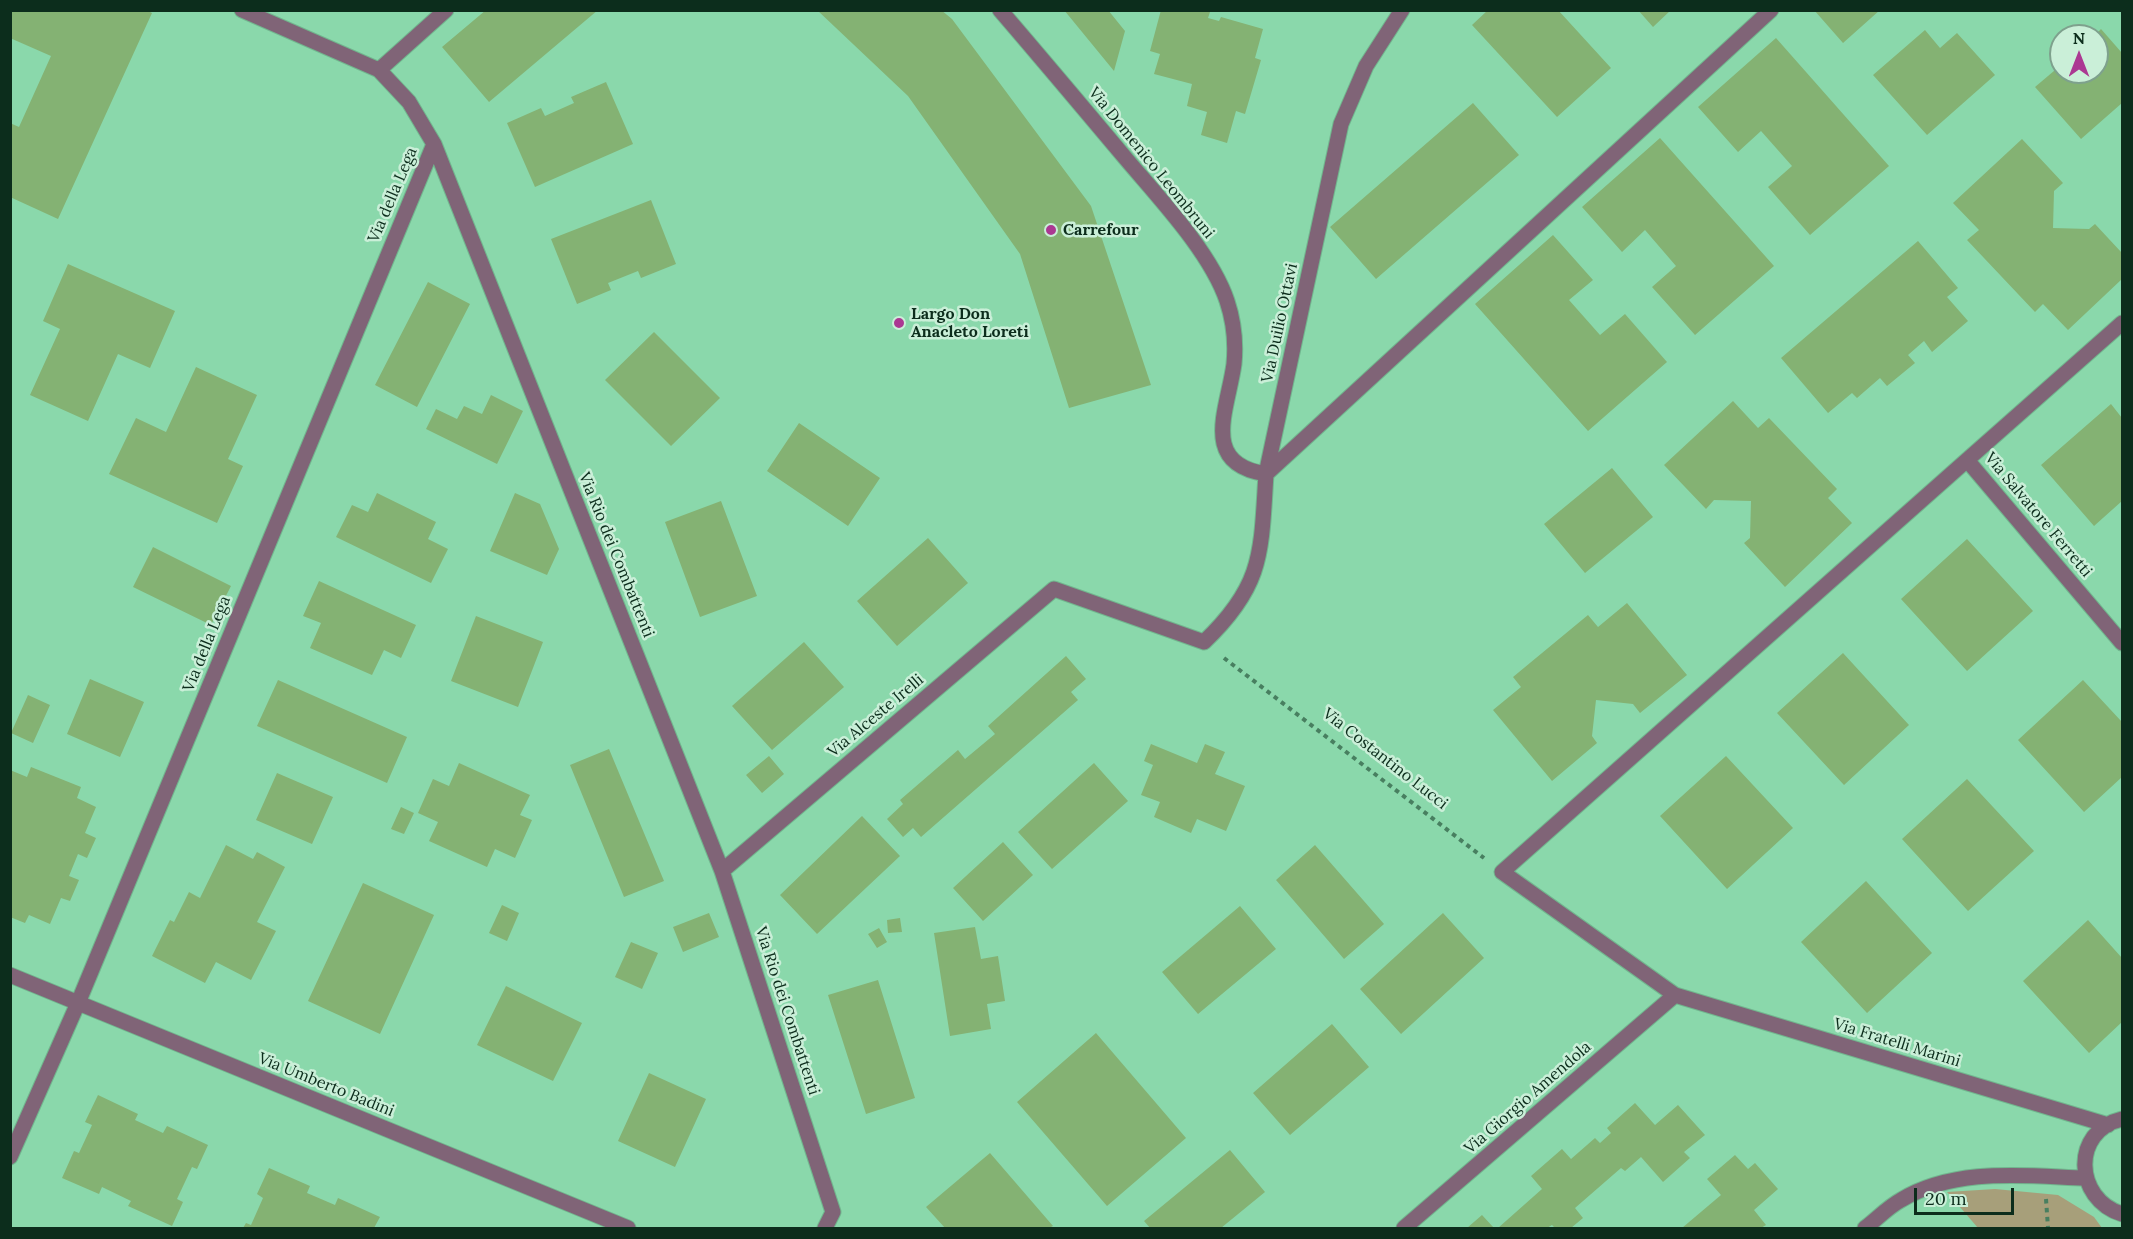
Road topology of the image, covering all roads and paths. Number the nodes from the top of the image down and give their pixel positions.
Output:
1 (242, 10) edge
2 (446, 10) edge
3 (1000, 10) edge
4 (1402, 10) edge
5 (1771, 10) edge
6 (379, 70) junction
7 (434, 144) junction
8 (2122, 323) edge
9 (1968, 460) junction
10 (1266, 474) junction
11 (1204, 642) junction
12 (2122, 643) edge
13 (722, 871) junction
14 (1502, 872) junction
15 (10, 975) edge
16 (1675, 995) junction
17 (78, 1003) junction
18 (2115, 1122) edge
19 (10, 1156) edge
20 (2086, 1178) junction
21 (833, 1212) junction
22 (2122, 1214) edge
23 (628, 1228) edge
24 (825, 1228) edge
25 (839, 1228) edge
26 (1404, 1228) edge
27 (1865, 1228) edge

1 - 6 street, Via Rio dei Combattenti
2 - 6 street
3 - 10 street, Via Domenico Leombruni
4 - 10 street, Via Duilio Ottavi
5 - 10 street
6 - 7 street, Via Rio dei Combattenti
7 - 13 street, Via Rio dei Combattenti
7 - 17 street, Via della Lega
8 - 9 street, Via Salvatore Ferretti
9 - 12 street, Via Salvatore Ferretti
9 - 14 street
10 - 11 street, Via Duilio Ottavi
11 - 13 street, Via Alceste Irelli
11 - 14 path, Via Costantino Lucci
13 - 21 street, Via Rio dei Combattenti
14 - 16 street
15 - 17 street, Via Umberto Badini
16 - 18 street, Via Fratelli Marini
16 - 26 street, Via Giorgio Amendola
17 - 19 street, Via della Lega
17 - 23 street, Via Umberto Badini
18 - 20 street
20 - 22 street
20 - 27 street
21 - 24 street
21 - 25 street, Via Rio dei Combattenti

